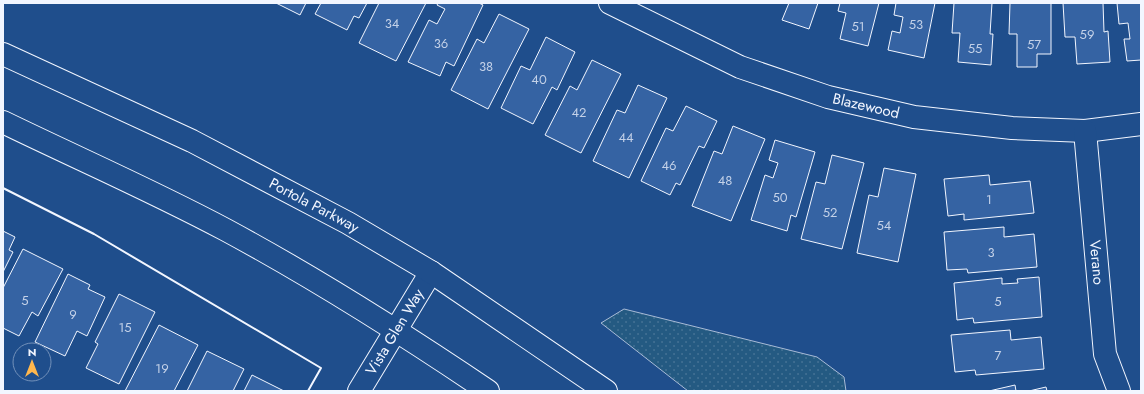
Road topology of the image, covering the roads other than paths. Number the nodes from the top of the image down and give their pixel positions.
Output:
1 (610, 3) edge
2 (3, 54) edge
3 (3, 122) edge
4 (1141, 124) edge
5 (1086, 131) junction
6 (431, 272) junction
7 (396, 329) junction
8 (359, 391) edge
9 (488, 391) edge
10 (606, 391) edge
11 (1119, 391) edge

1 - 5 main road, Blazewood
2 - 6 main road, Portola Parkway
3 - 7 main road
4 - 5 main road, Blazewood
5 - 11 main road, Verano
6 - 7 main road, Vista Glen Way
6 - 10 main road, Portola Parkway
7 - 8 main road, Vista Glen Way
7 - 9 main road

